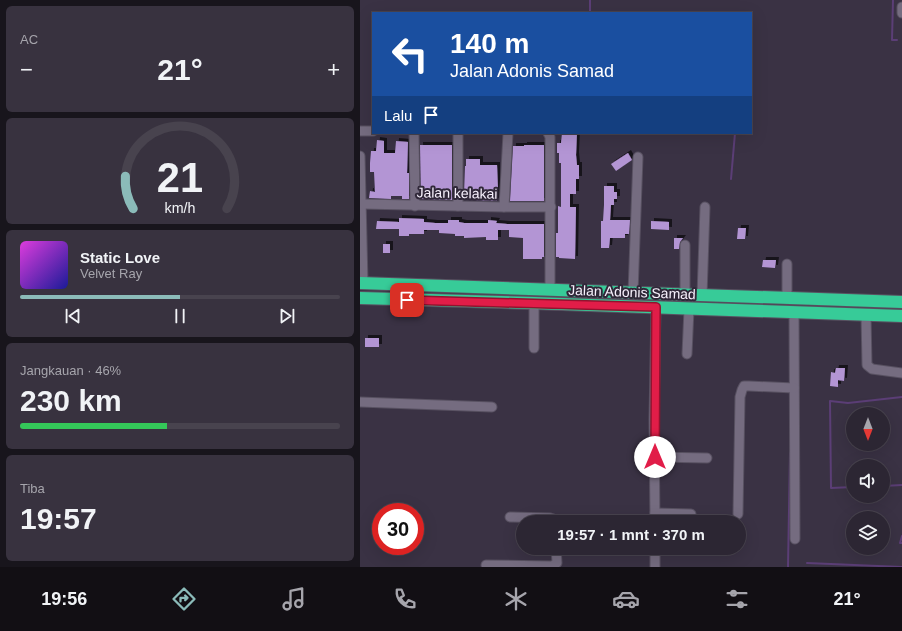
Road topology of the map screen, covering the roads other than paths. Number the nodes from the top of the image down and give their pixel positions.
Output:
1 (902, 7) edge
2 (902, 13) edge
3 (360, 131) edge
4 (372, 131) edge
5 (414, 134) edge
6 (458, 134) edge
7 (508, 134) edge
8 (548, 134) edge
9 (360, 156) edge
10 (638, 157) dead end
11 (362, 204) junction
12 (415, 206) junction
13 (458, 206) junction
14 (550, 207) junction
15 (705, 207) dead end
16 (504, 208) junction
17 (685, 245) dead end
18 (787, 265) dead end
19 (362, 283) edge
20 (550, 286) junction
21 (633, 288) junction
22 (685, 295) junction
23 (702, 296) junction
24 (360, 298) edge
25 (787, 298) junction
26 (902, 302) edge
27 (534, 303) junction
28 (656, 307) junction
29 (689, 309) junction
30 (794, 312) junction
31 (866, 315) junction
32 (902, 316) edge
33 (534, 348) dead end
34 (687, 354) dead end
35 (902, 373) edge
36 (794, 388) junction
37 (360, 402) edge
38 (492, 407) dead end
39 (655, 457) junction
40 (707, 458) dead end
41 (691, 514) dead end
42 (738, 514) dead end
43 (655, 515) edge
44 (682, 515) edge
45 (510, 517) dead end
46 (516, 517) edge
47 (795, 538) dead end
48 (556, 555) edge
49 (655, 555) edge
50 (486, 565) dead end
51 (655, 567) edge

1 - 2 street
3 - 4 street
5 - 12 street
6 - 13 street
7 - 16 street
8 - 14 street
9 - 11 street
10 - 21 street
11 - 12 street, Jalan kelakai
11 - 19 street
12 - 13 street, Jalan kelakai
13 - 16 street, Jalan kelakai
14 - 16 street, Jalan kelakai
14 - 20 street
15 - 23 street
17 - 22 street
18 - 25 street
19 - 20 highway
20 - 21 highway
21 - 22 highway
22 - 23 highway
23 - 25 highway
24 - 27 highway, Jalan Adonis Samad
25 - 26 highway
27 - 28 highway, Jalan Adonis Samad
27 - 33 street
28 - 29 highway, Jalan Adonis Samad
28 - 39 street
29 - 30 highway, Jalan Adonis Samad
29 - 34 street
30 - 31 highway, Jalan Adonis Samad
30 - 36 street
31 - 32 highway, Jalan Adonis Samad
31 - 35 street
36 - 42 street
36 - 47 street
37 - 38 street
39 - 40 street
39 - 43 street
41 - 44 street
45 - 46 street
48 - 50 street
49 - 51 street

